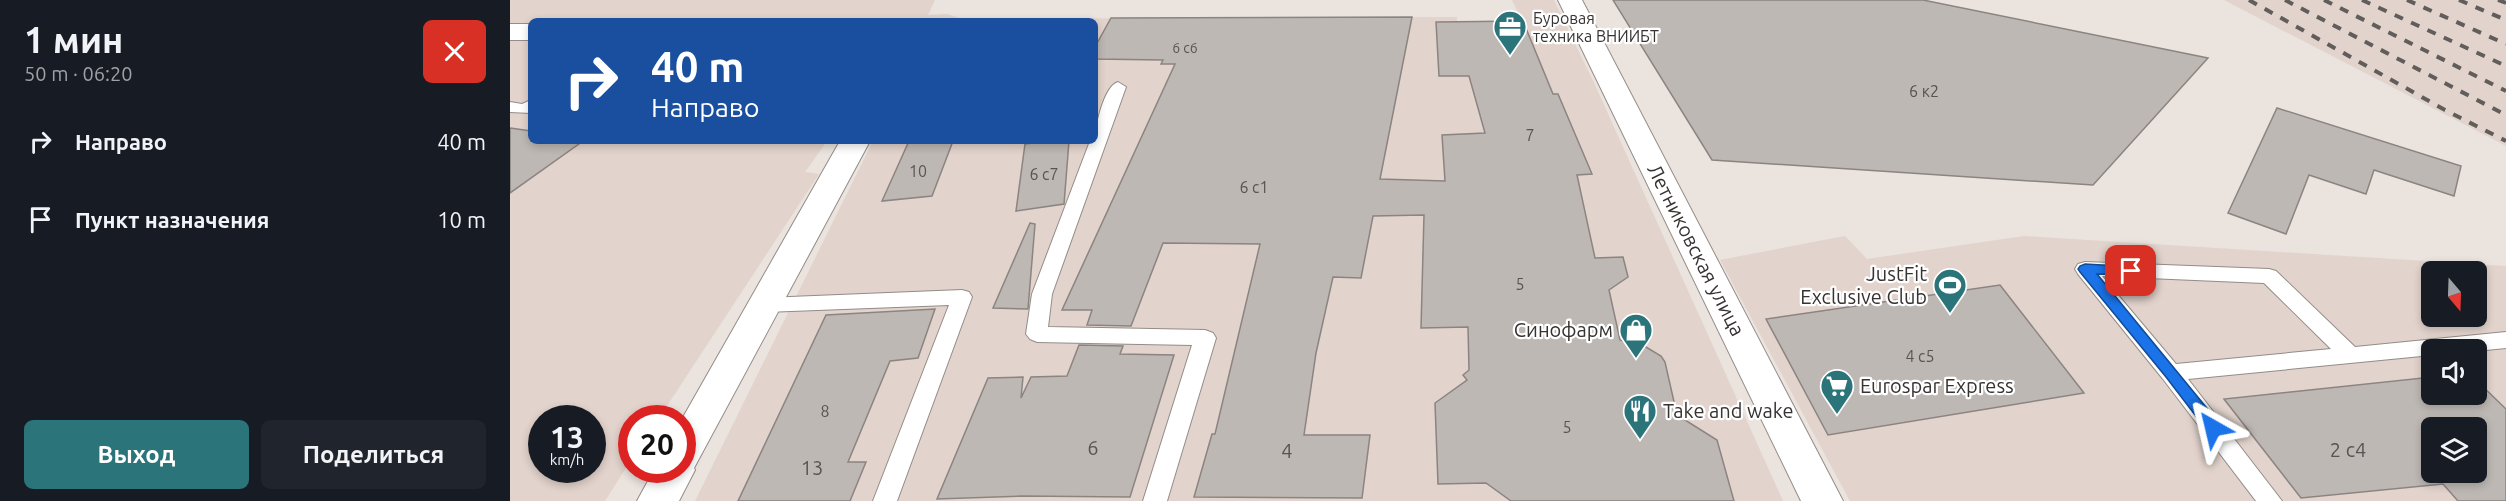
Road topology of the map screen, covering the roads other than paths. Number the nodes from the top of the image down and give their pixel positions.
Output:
1 (1570, 0) edge
2 (510, 32) edge
3 (528, 32) edge
4 (1118, 87) dead end
5 (510, 107) edge
6 (528, 107) edge
7 (1098, 141) edge
8 (853, 144) edge
9 (1097, 144) edge
10 (765, 305) junction
11 (2506, 340) edge
12 (2350, 355) junction
13 (2171, 373) junction
14 (696, 431) edge
15 (668, 483) edge
16 (658, 501) edge
17 (885, 501) edge
18 (1155, 501) edge
19 (1822, 501) edge
20 (2270, 501) edge

1 - 19 street, Летниковская улица
2 - 3 street
4 - 7 lane
5 - 6 lane
8 - 10 street
9 - 18 lane
10 - 14 street
10 - 17 lane
11 - 12 lane
12 - 13 lane
12 - 13 lane
13 - 20 lane
15 - 16 street

